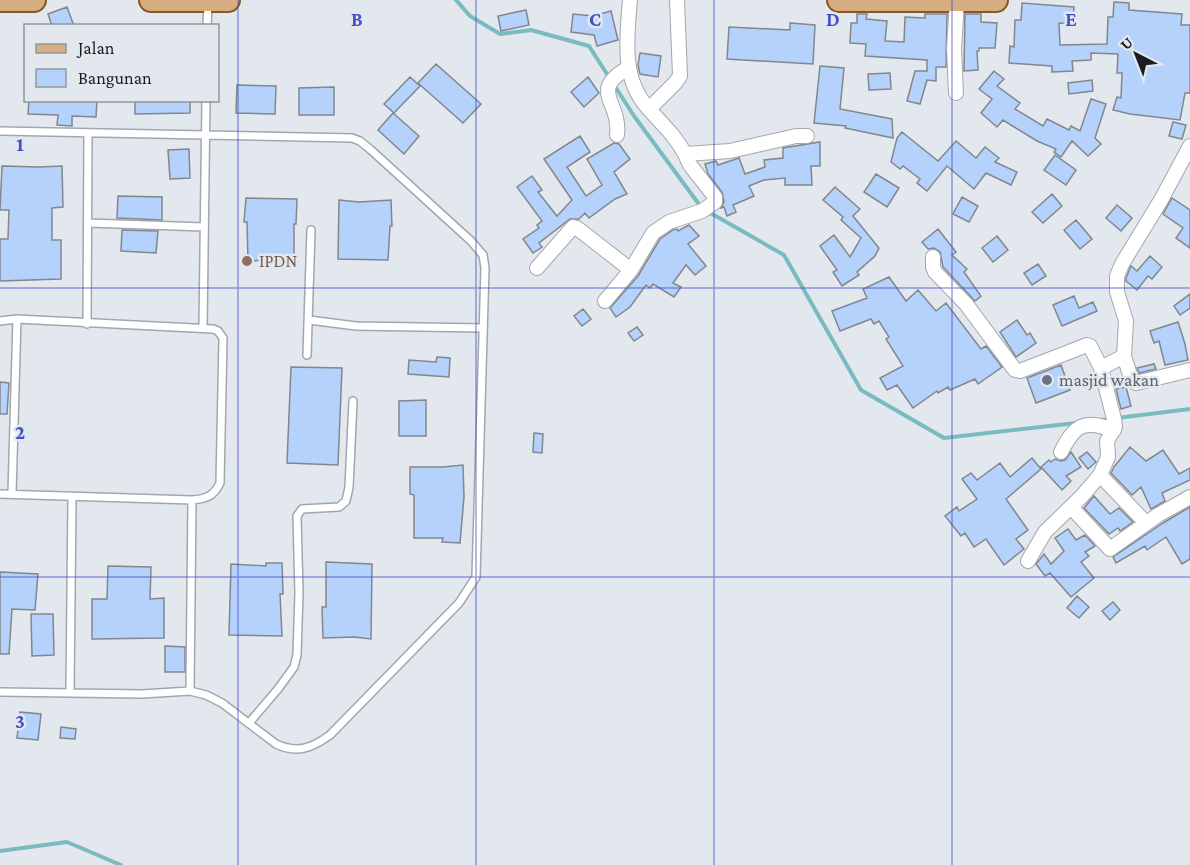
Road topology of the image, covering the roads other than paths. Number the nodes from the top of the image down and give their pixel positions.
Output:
1 (0, 0) edge
2 (33, 0) edge
3 (152, 0) edge
4 (208, 0) edge
5 (228, 0) edge
6 (630, 0) edge
7 (677, 0) edge
8 (839, 0) edge
9 (996, 0) edge
10 (955, 1) edge
11 (207, 24) edge
12 (624, 70) junction
13 (957, 93) dead end
14 (206, 102) edge
15 (649, 109) junction
16 (0, 131) edge
17 (88, 133) junction
18 (205, 134) junction
19 (616, 135) dead end
20 (807, 136) dead end
21 (1190, 146) edge
22 (685, 154) junction
23 (89, 222) junction
24 (204, 227) junction
25 (311, 230) dead end
26 (933, 257) dead end
27 (537, 268) dead end
28 (631, 270) junction
29 (604, 301) dead end
30 (17, 319) junction
31 (309, 320) junction
32 (0, 321) edge
33 (87, 324) junction
34 (203, 328) junction
35 (483, 328) junction
36 (307, 355) dead end
37 (1124, 356) junction
38 (1101, 368) junction
39 (1190, 370) edge
40 (353, 401) dead end
41 (1114, 428) junction
42 (1060, 452) dead end
43 (1100, 475) junction
44 (12, 493) junction
45 (0, 494) edge
46 (1190, 497) edge
47 (72, 498) junction
48 (192, 500) junction
49 (1071, 507) junction
50 (1146, 523) junction
51 (1028, 561) dead end
52 (190, 691) junction
53 (0, 692) edge
54 (70, 692) junction
55 (249, 723) junction

1 - 2 main road
3 - 4 main road
4 - 5 main road
4 - 11 lane
6 - 12 street
7 - 15 street
8 - 10 main road
9 - 10 main road
10 - 13 street
12 - 15 street
12 - 19 street
14 - 18 lane
15 - 22 street
16 - 17 lane
17 - 18 lane
17 - 23 lane
18 - 24 lane
18 - 35 lane
20 - 22 street
21 - 37 street
22 - 28 street
23 - 24 lane
23 - 33 lane
24 - 34 lane
25 - 31 lane
26 - 38 street
27 - 28 street
28 - 29 street
30 - 32 lane
30 - 33 lane
30 - 44 lane
31 - 35 lane
31 - 36 lane
33 - 34 lane
34 - 48 lane
35 - 55 lane
37 - 38 street
37 - 39 street
38 - 41 street
40 - 55 lane
41 - 42 street
41 - 43 street
43 - 49 street
43 - 50 street
44 - 45 lane
44 - 47 lane
46 - 50 street
47 - 48 lane
47 - 54 lane
48 - 52 lane
49 - 50 street
49 - 51 street
52 - 54 lane
52 - 55 lane
53 - 54 lane

